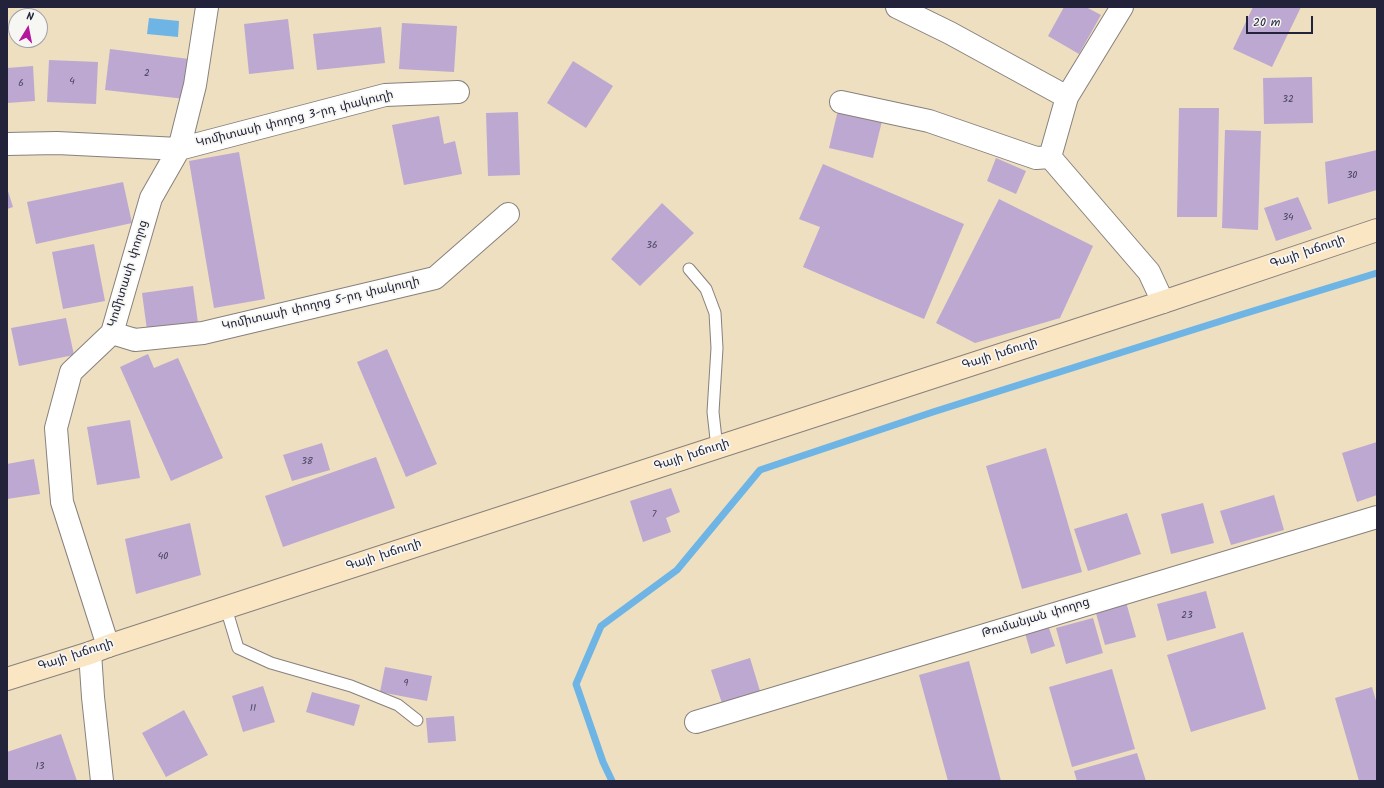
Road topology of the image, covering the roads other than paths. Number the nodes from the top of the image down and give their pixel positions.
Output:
1 (207, 7) edge
2 (897, 7) edge
3 (1122, 7) edge
4 (458, 92) dead end
5 (1067, 97) junction
6 (840, 102) dead end
7 (7, 144) edge
8 (180, 148) junction
9 (1050, 157) junction
10 (508, 214) dead end
11 (1377, 230) edge
12 (688, 269) dead end
13 (1163, 302) junction
14 (112, 333) junction
15 (717, 448) junction
16 (1377, 517) edge
17 (226, 608) junction
18 (99, 650) junction
19 (7, 679) edge
20 (417, 720) dead end
21 (696, 722) dead end
22 (102, 781) edge

1 - 8 street, Կոմիտասի փողոց
2 - 5 street
3 - 5 street
4 - 8 street, Կոմիտասի փողոց 3-րդ փակուղի
5 - 9 street
6 - 9 street
7 - 8 street, Կոմիտասի փողոց 3-րդ փակուղի
8 - 14 street, Կոմիտասի փողոց
9 - 13 street
10 - 14 street, Կոմիտասի փողոց 5-րդ փակուղի
11 - 13 main road, Գայի խճուղի
12 - 15 lane
13 - 15 main road, Գայի խճուղի
14 - 18 street, Կոմիտասի փողոց
15 - 17 main road, Գայի խճուղի
16 - 21 street, Թումանյան փողոց
17 - 18 main road, Գայի խճուղի
17 - 20 lane
18 - 19 main road, Գայի խճուղի
18 - 22 street, Կոմիտասի փողոց

